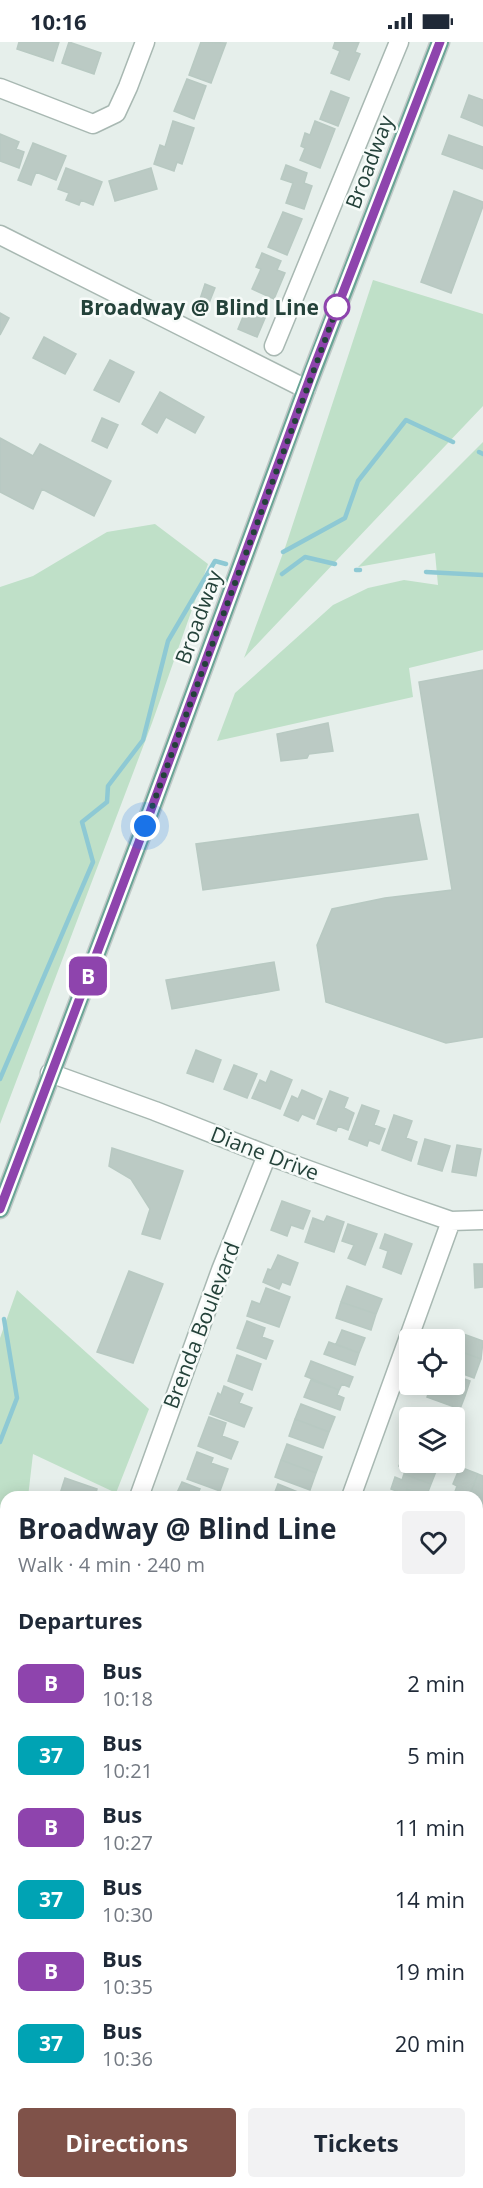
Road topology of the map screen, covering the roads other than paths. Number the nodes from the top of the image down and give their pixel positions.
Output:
1 (145, 42) edge
2 (399, 42) edge
3 (440, 42) edge
4 (0, 88) edge
5 (0, 235) edge
6 (274, 346) dead end
7 (306, 389) junction
8 (50, 1073) junction
9 (267, 1155) junction
10 (0, 1209) edge
11 (451, 1221) junction
12 (483, 1221) edge
13 (142, 1491) edge
14 (353, 1491) edge

1 - 4 street
2 - 6 street
3 - 7 main road, Broadway
5 - 7 street
7 - 8 main road, Broadway
8 - 9 street, Diane Drive
8 - 10 main road, Broadway
9 - 11 street, Diane Drive
9 - 13 street, Brenda Boulevard
11 - 12 street, Diane Drive
11 - 14 street

